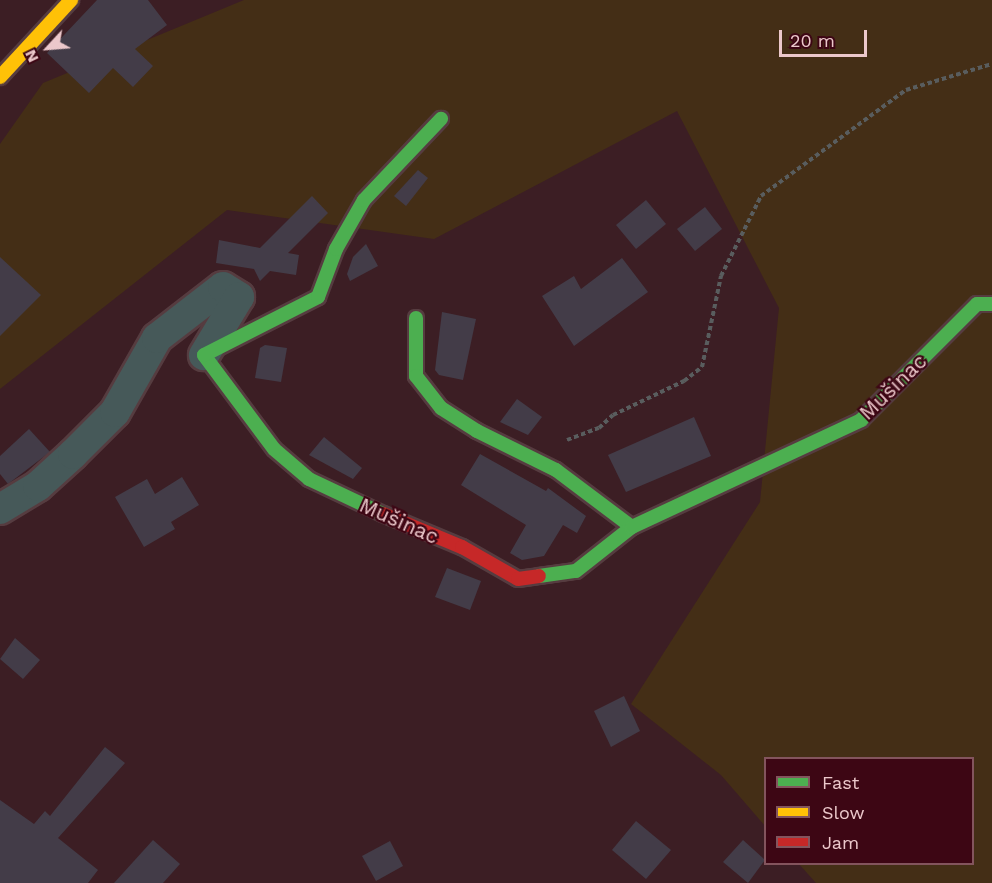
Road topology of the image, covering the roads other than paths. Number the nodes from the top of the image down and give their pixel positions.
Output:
1 (71, 0) edge
2 (0, 77) edge
3 (441, 119) dead end
4 (992, 304) edge
5 (416, 318) dead end
6 (204, 355) junction
7 (0, 509) edge
8 (632, 527) junction

1 - 2 street
3 - 6 street
4 - 8 street, Mušinac
5 - 8 street
6 - 7 street
6 - 8 street, Mušinac

